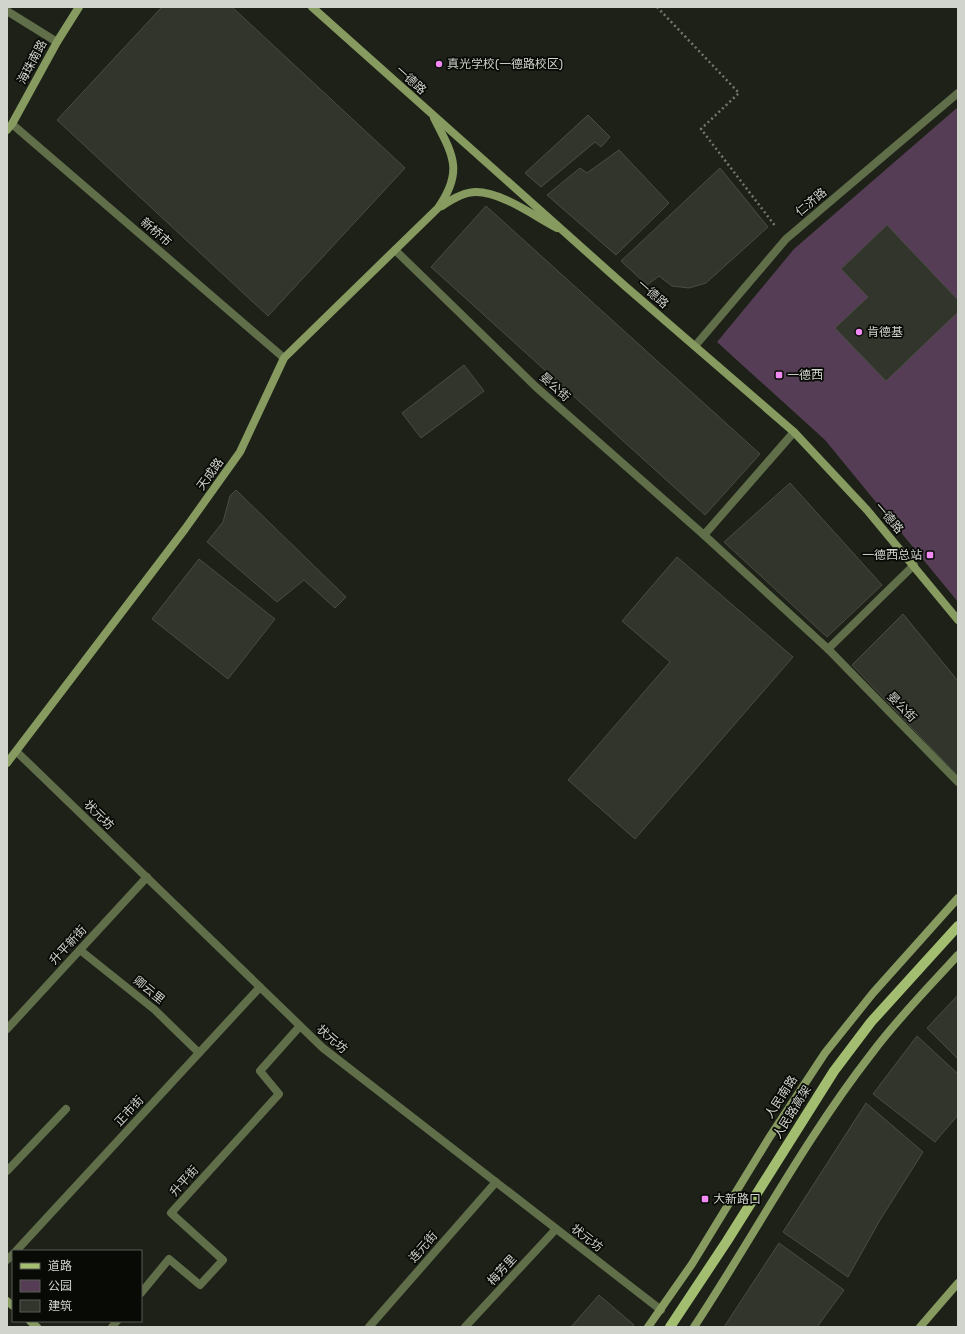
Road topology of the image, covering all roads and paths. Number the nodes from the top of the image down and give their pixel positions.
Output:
1 (79, 7) edge
2 (312, 7) edge
3 (657, 7) edge
4 (7, 11) edge
5 (57, 42) junction
6 (958, 93) edge
7 (432, 115) junction
8 (9, 127) edge
9 (438, 208) junction
10 (572, 237) junction
11 (786, 239) junction
12 (395, 250) junction
13 (695, 346) junction
14 (284, 358) junction
15 (794, 432) junction
16 (704, 535) junction
17 (914, 565) junction
18 (958, 620) edge
19 (828, 648) junction
20 (17, 752) junction
21 (7, 763) edge
22 (958, 782) edge
23 (147, 877) junction
24 (958, 898) edge
25 (958, 926) edge
26 (80, 950) junction
27 (958, 955) edge
28 (260, 987) junction
29 (300, 1026) junction
30 (7, 1029) edge
31 (199, 1053) junction
32 (66, 1109) dead end
33 (7, 1171) edge
34 (496, 1182) junction
35 (556, 1229) junction
36 (17, 1250) edge
37 (958, 1283) edge
38 (142, 1292) edge
39 (661, 1310) junction
40 (369, 1327) edge
41 (465, 1327) edge
42 (648, 1327) edge
43 (670, 1327) edge
44 (694, 1327) edge
45 (920, 1327) edge

1 - 5 main road, 海珠南路
2 - 7 main road, 一德路
3 - 11 path
4 - 5 street
5 - 8 main road, 海珠南路
6 - 11 street, 仁济路
7 - 9 main road
7 - 10 main road, 一德路
8 - 14 street, 新桥市
9 - 10 main road
9 - 12 main road, 天成路
10 - 13 main road, 一德路
11 - 13 street, 仁济路
12 - 14 main road, 天成路
12 - 16 street, 晏公街
13 - 15 main road, 一德路
14 - 20 main road, 天成路
15 - 16 street
15 - 17 main road, 一德路
16 - 19 street, 晏公街
17 - 18 main road, 一德路
17 - 19 street
19 - 22 street, 晏公街
20 - 21 main road, 天成路
20 - 23 street, 状元坊
23 - 26 street, 升平新街
23 - 28 street, 状元坊
24 - 39 main road, 人民南路
25 - 43 main road, 人民路高架
26 - 30 street, 升平新街
26 - 31 street, 卿云里
27 - 44 main road
28 - 29 street, 状元坊
28 - 31 street, 正市街
29 - 34 street, 状元坊
29 - 38 street, 升平街
31 - 36 street, 正市街
32 - 33 street
34 - 35 street, 状元坊
34 - 40 street, 连元街
35 - 39 street, 状元坊
35 - 41 street, 梅芳里
37 - 45 main road
39 - 42 main road, 人民南路

